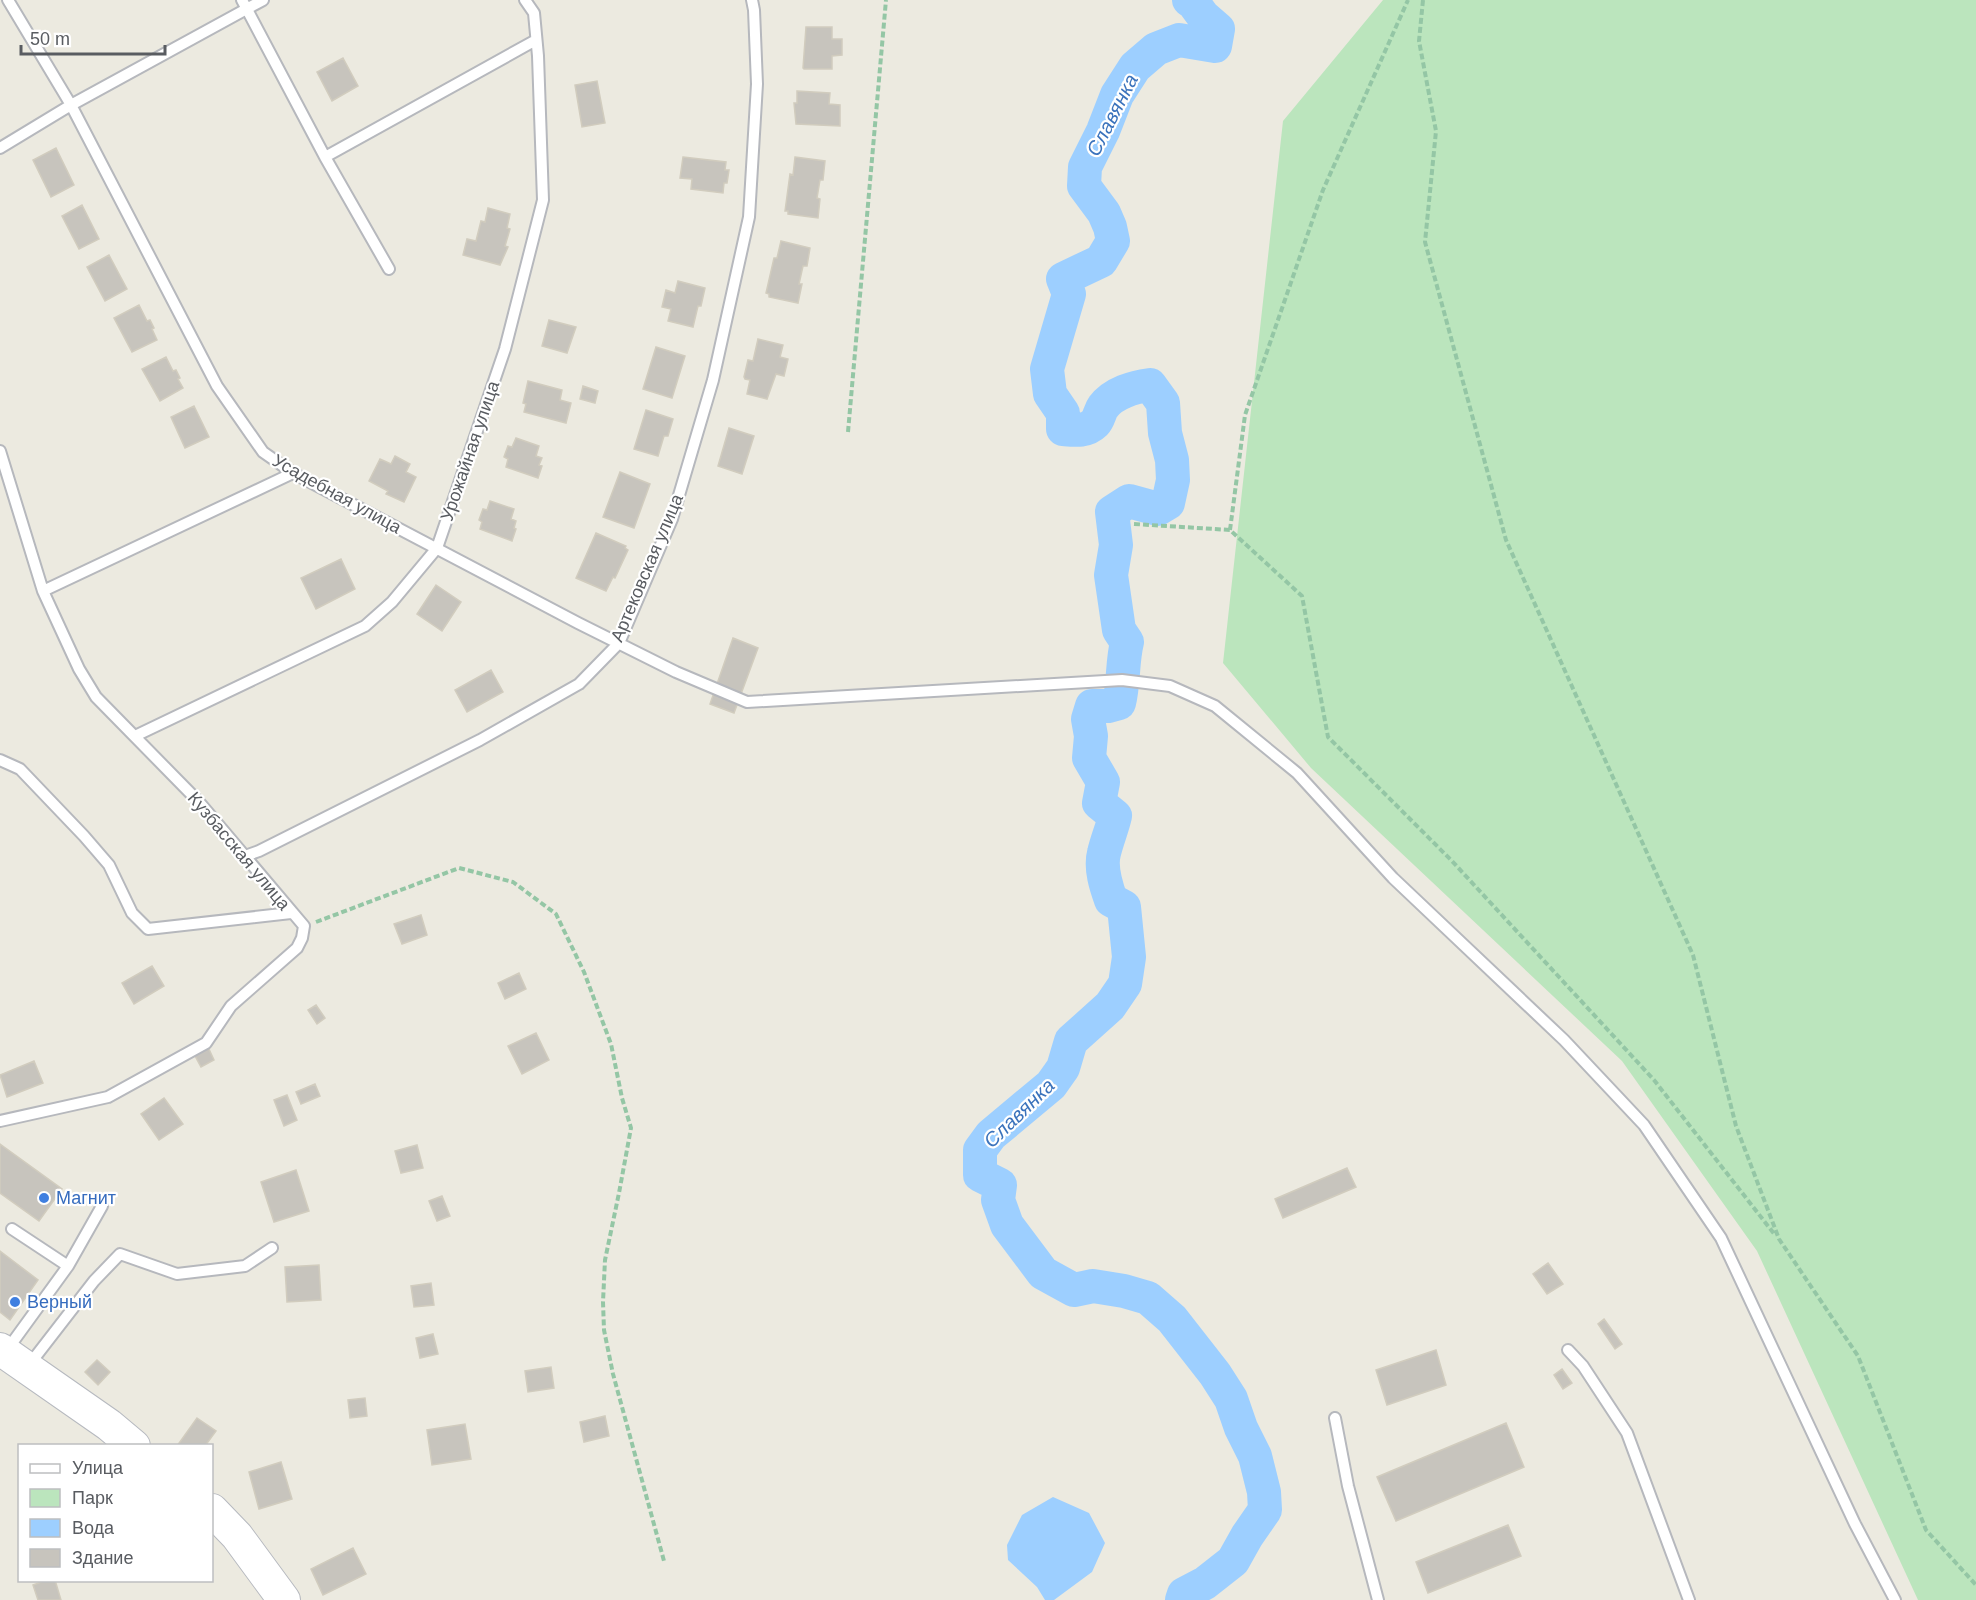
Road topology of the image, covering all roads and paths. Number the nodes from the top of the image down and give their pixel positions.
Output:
1 (8, 0) edge
2 (263, 0) edge
3 (525, 0) edge
4 (752, 0) edge
5 (885, 0) edge
6 (1408, 0) edge
7 (1423, 0) edge
8 (244, 5) edge
9 (536, 40) junction
10 (71, 105) junction
11 (0, 148) edge
12 (325, 157) junction
13 (389, 269) dead end
14 (848, 432) dead end
15 (0, 451) edge
16 (293, 473) junction
17 (1134, 524) dead end
18 (1230, 530) junction
19 (437, 548) junction
20 (43, 591) junction
21 (619, 643) junction
22 (135, 736) junction
23 (0, 760) edge
24 (245, 856) junction
25 (291, 912) junction
26 (304, 926) junction
27 (0, 1121) edge
28 (102, 1206) dead end
29 (12, 1229) dead end
30 (1779, 1239) junction
31 (273, 1248) dead end
32 (68, 1266) junction
33 (1568, 1350) dead end
34 (11, 1356) edge
35 (1335, 1418) dead end
36 (132, 1444) edge
37 (213, 1511) edge
38 (664, 1561) dead end
39 (1976, 1585) edge
40 (284, 1600) edge
41 (1378, 1600) edge
42 (1689, 1600) edge
43 (1895, 1600) edge

1 - 10 lane, Усадебная улица
2 - 8 lane
3 - 9 lane, Урожайная улица
4 - 21 lane, Артековская улица
5 - 14 path
6 - 18 path
7 - 30 path
8 - 10 lane
8 - 12 lane
9 - 12 lane
9 - 19 lane, Урожайная улица
10 - 11 lane
10 - 16 lane, Усадебная улица
12 - 13 lane
15 - 20 lane, Кузбасская улица
16 - 19 lane, Усадебная улица
16 - 20 lane
17 - 18 path
18 - 30 path
19 - 21 lane, Усадебная улица
19 - 22 lane, Урожайная улица
20 - 22 lane, Кузбасская улица
21 - 24 lane, Артековская улица
21 - 43 lane, Усадебная улица
22 - 24 lane, Кузбасская улица
23 - 25 lane
24 - 25 lane, Кузбасская улица
25 - 26 lane, Кузбасская улица
26 - 27 lane, Кузбасская улица
26 - 38 path
28 - 32 lane
29 - 32 lane
30 - 39 path
31 - 34 lane
32 - 34 lane
33 - 42 lane
34 - 36 main road
35 - 41 lane
37 - 40 main road

